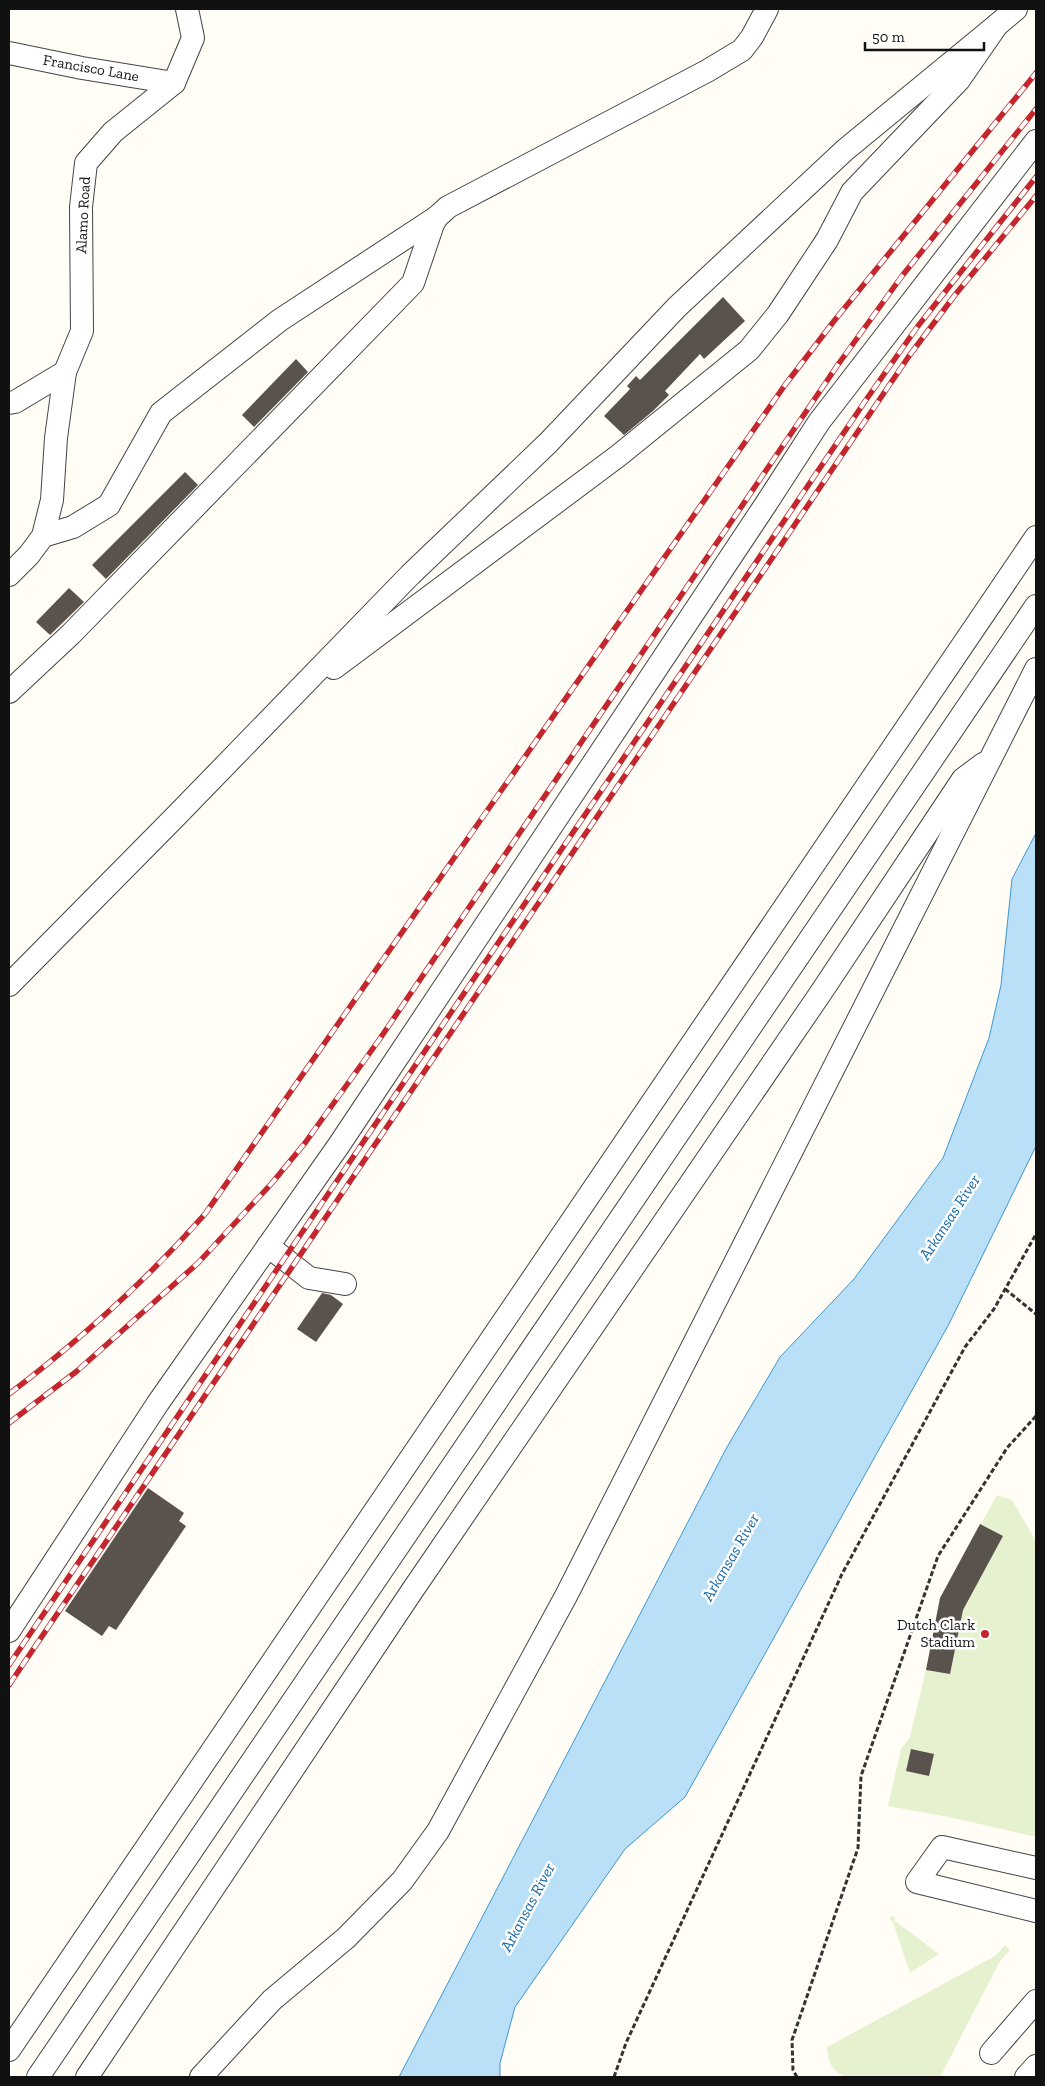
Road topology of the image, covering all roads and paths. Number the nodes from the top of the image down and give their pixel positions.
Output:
1 (187, 9) edge
2 (766, 9) edge
3 (1016, 9) edge
4 (997, 25) junction
5 (9, 53) edge
6 (174, 83) junction
7 (1036, 141) edge
8 (437, 217) junction
9 (66, 372) junction
10 (9, 403) edge
11 (43, 536) junction
12 (1036, 537) edge
13 (19, 555) edge
14 (9, 575) edge
15 (1036, 606) edge
16 (1036, 669) edge
17 (9, 692) edge
18 (284, 704) junction
19 (989, 761) junction
20 (9, 985) edge
21 (1036, 1234) edge
22 (268, 1246) junction
23 (345, 1284) dead end
24 (1005, 1289) junction
25 (1036, 1314) edge
26 (1036, 1416) edge
27 (9, 1631) edge
28 (1036, 1868) edge
29 (1036, 1911) edge
30 (1036, 2001) edge
31 (9, 2050) edge
32 (991, 2053) dead end
33 (1036, 2066) edge
34 (38, 2077) edge
35 (87, 2077) edge
36 (201, 2077) edge
37 (614, 2077) edge
38 (797, 2077) edge
39 (1026, 2077) edge

1 - 6 street, Alamo Road
2 - 8 street
3 - 4 street
4 - 18 street
4 - 18 street
5 - 6 street, Francisco Lane
6 - 9 street, Alamo Road
7 - 22 street
8 - 11 street
8 - 17 street
9 - 10 street
9 - 11 street, Alamo Road
11 - 13 street
12 - 31 street
13 - 14 street
15 - 34 street
16 - 19 street
18 - 20 street
19 - 35 street
19 - 36 street
21 - 24 path
22 - 23 street
22 - 27 street
24 - 25 path
24 - 37 path
26 - 38 path
28 - 29 street
30 - 32 street
33 - 39 street

